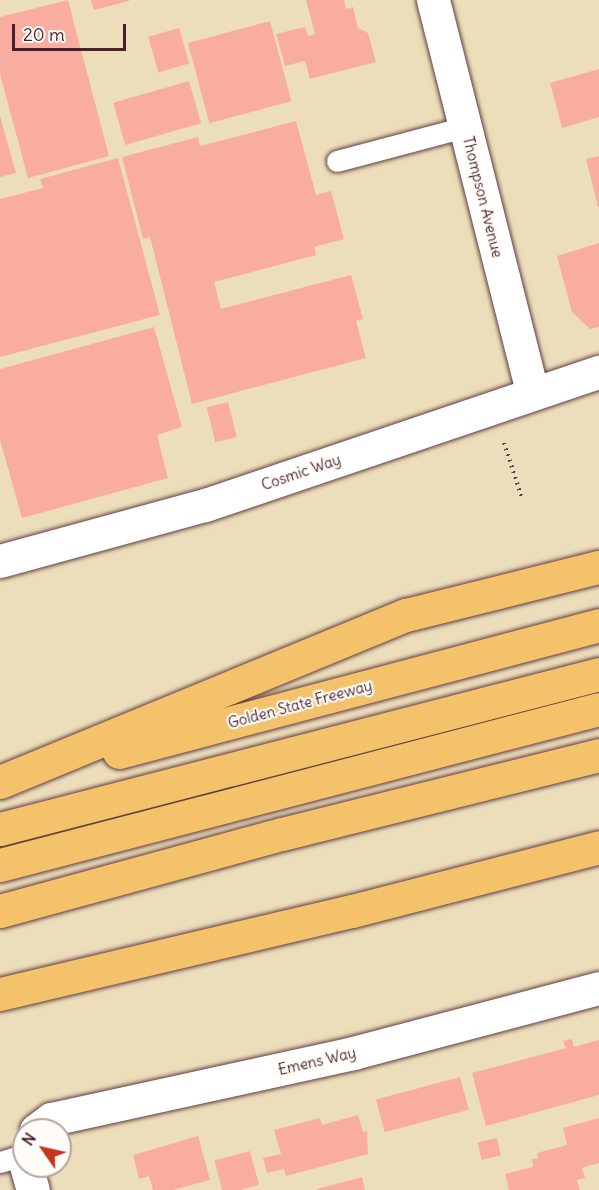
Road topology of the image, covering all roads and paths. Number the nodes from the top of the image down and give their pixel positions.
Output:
1 (433, 0) edge
2 (465, 127) junction
3 (337, 161) dead end
4 (599, 372) edge
5 (533, 394) junction
6 (493, 408) junction
7 (522, 498) dead end
8 (599, 544) edge
9 (0, 561) edge
10 (599, 567) edge
11 (517, 586) junction
12 (599, 625) edge
13 (599, 674) edge
14 (599, 709) edge
15 (599, 755) edge
16 (0, 783) edge
17 (0, 829) edge
18 (599, 847) edge
19 (0, 865) edge
20 (0, 911) edge
21 (599, 988) edge
22 (0, 994) edge
23 (56, 1118) edge

1 - 2 street, Thompson Avenue
2 - 3 lane
2 - 5 street, Thompson Avenue
4 - 5 street, Cosmic Way
5 - 6 street, Cosmic Way
6 - 7 path
6 - 9 street, Cosmic Way
8 - 11 highway
10 - 11 highway
11 - 16 highway
12 - 16 highway, Golden State Freeway
13 - 17 highway
14 - 19 highway
15 - 20 highway
18 - 22 highway
21 - 23 street, Emens Way

